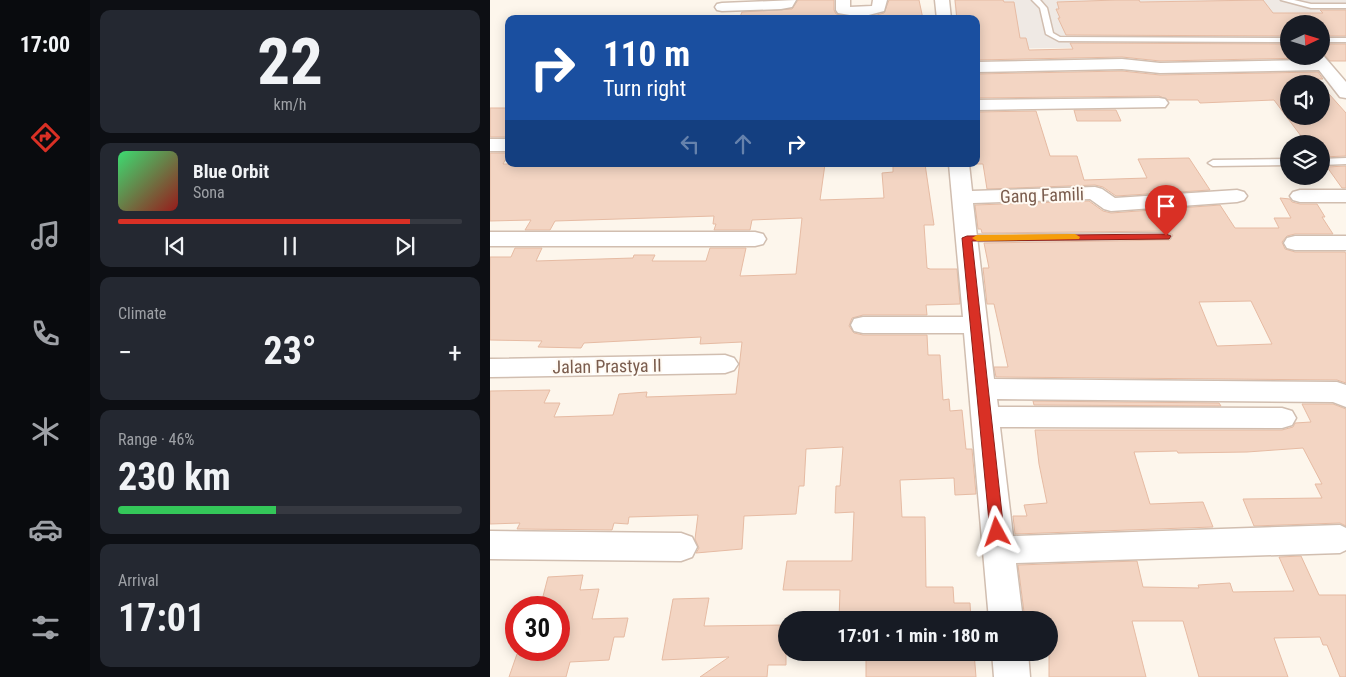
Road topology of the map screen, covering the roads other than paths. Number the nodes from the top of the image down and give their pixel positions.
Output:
1 (789, 0) edge
2 (843, 0) edge
3 (880, 0) edge
4 (942, 0) edge
5 (1036, 0) edge
6 (1285, 0) edge
7 (1346, 6) edge
8 (722, 7) dead end
9 (944, 15) edge
10 (1280, 40) edge
11 (1330, 40) edge
12 (1346, 40) edge
13 (1280, 62) edge
14 (1323, 65) edge
15 (980, 66) edge
16 (1346, 93) edge
17 (1159, 103) dead end
18 (980, 105) edge
19 (505, 144) edge
20 (490, 145) edge
21 (1346, 161) edge
22 (1280, 162) edge
23 (1330, 162) edge
24 (1213, 163) dead end
25 (959, 167) edge
26 (1237, 196) dead end
27 (1300, 196) dead end
28 (1346, 196) edge
29 (963, 197) junction
30 (1166, 236) dead end
31 (967, 238) junction
32 (755, 239) dead end
33 (490, 240) edge
34 (1346, 243) edge
35 (1295, 244) dead end
36 (863, 325) dead end
37 (976, 325) junction
38 (725, 364) dead end
39 (490, 368) edge
40 (982, 389) junction
41 (1346, 397) edge
42 (987, 417) junction
43 (1282, 418) dead end
44 (1340, 539) dead end
45 (490, 545) edge
46 (681, 547) dead end
47 (999, 550) junction
48 (1005, 611) edge
49 (1011, 661) edge
50 (1012, 677) edge

1 - 8 street
2 - 3 street
4 - 9 street
5 - 10 lane
6 - 7 lane
11 - 12 lane
13 - 15 street
14 - 16 street
17 - 18 street
19 - 20 street
21 - 23 lane
22 - 24 lane
25 - 29 street
26 - 29 street, Gang Famili
27 - 28 street
29 - 31 street
30 - 31 lane
31 - 37 street
32 - 33 street
34 - 35 street
36 - 37 street
37 - 40 street
38 - 39 street, Jalan Prastya II
40 - 41 street
40 - 42 street
42 - 43 street
42 - 47 street
44 - 47 street
45 - 46 street
47 - 48 street
49 - 50 street

